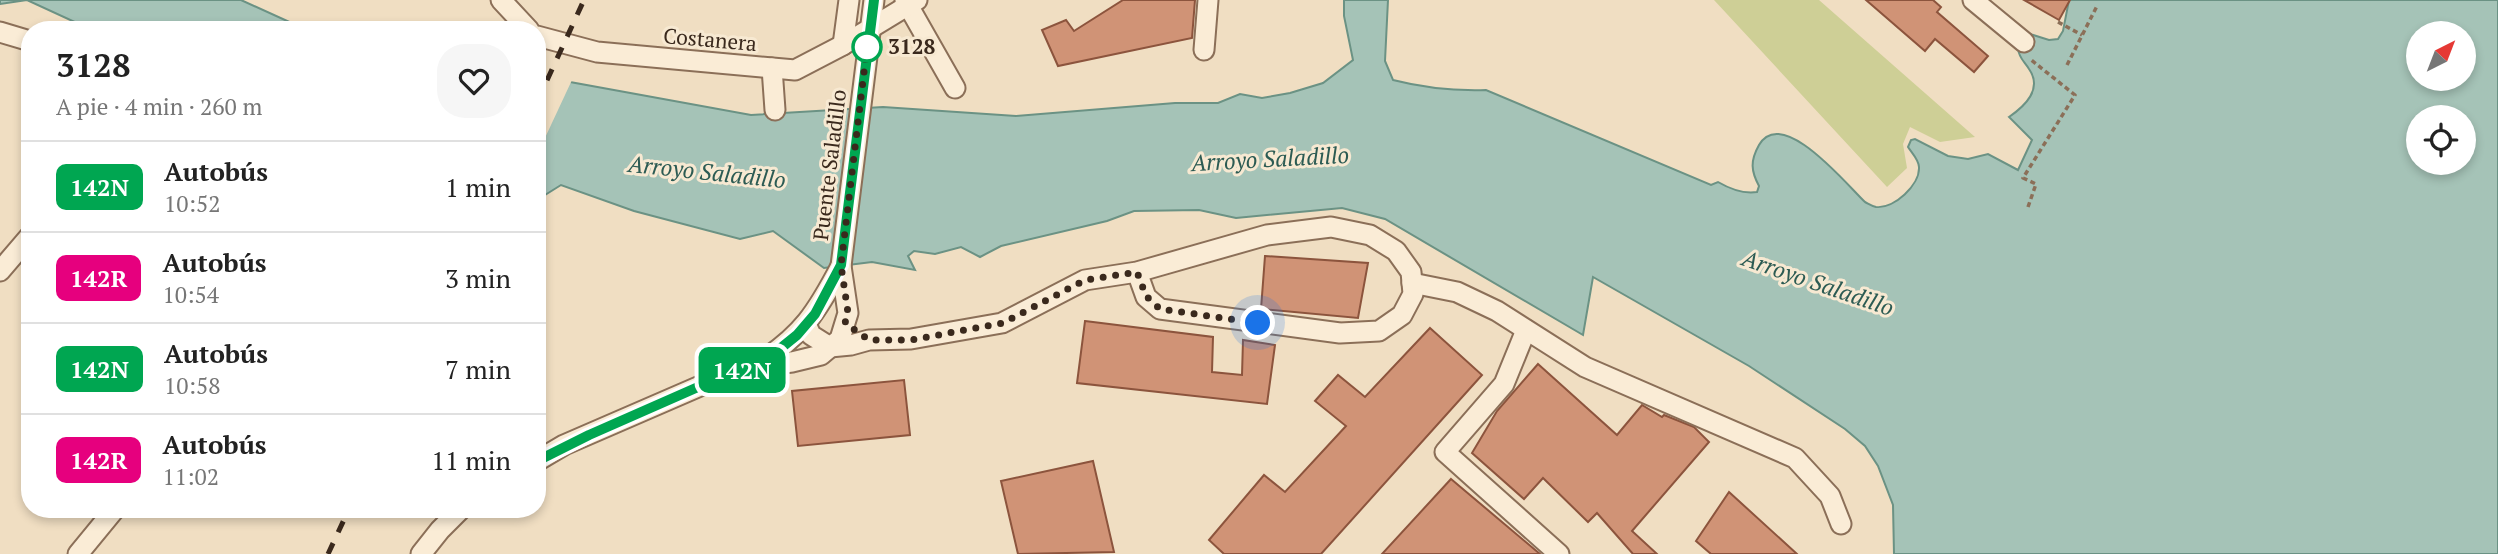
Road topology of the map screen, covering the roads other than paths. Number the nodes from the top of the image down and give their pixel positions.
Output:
1 (501, 0) edge
2 (849, 0) edge
3 (874, 0) edge
4 (1208, 0) edge
5 (1973, 0) edge
6 (910, 2) edge
7 (521, 21) edge
8 (870, 29) junction
9 (0, 32) edge
10 (21, 38) edge
11 (546, 38) edge
12 (843, 45) junction
13 (2026, 49) road end
14 (1204, 50) dead end
15 (772, 68) junction
16 (955, 88) dead end
17 (775, 110) dead end
18 (21, 246) edge
19 (841, 265) junction
20 (0, 271) edge
21 (1137, 272) junction
22 (1412, 283) junction
23 (811, 319) junction
24 (845, 323) junction
25 (1526, 330) junction
26 (869, 340) junction
27 (830, 348) junction
28 (753, 367) junction
29 (546, 456) edge
30 (108, 518) edge
31 (452, 518) edge
32 (1841, 524) dead end
33 (78, 554) edge
34 (421, 554) edge
35 (1559, 554) edge

1 - 7 street
2 - 12 street
3 - 8 street, Puente Saladillo
4 - 14 street
5 - 13 street
6 - 8 street, Costanera
6 - 16 street
8 - 12 street, Costanera
8 - 19 street, Puente Saladillo
9 - 10 street
11 - 15 street, Costanera
12 - 15 street, Costanera
15 - 17 street
18 - 20 street
19 - 23 street
19 - 24 street
21 - 22 street
21 - 22 street
21 - 26 street
22 - 25 street
23 - 24 street
23 - 27 street
23 - 28 street
24 - 26 street
24 - 27 street
25 - 32 street
25 - 35 street
26 - 27 street
27 - 28 street
28 - 29 street
30 - 33 street
31 - 34 street

